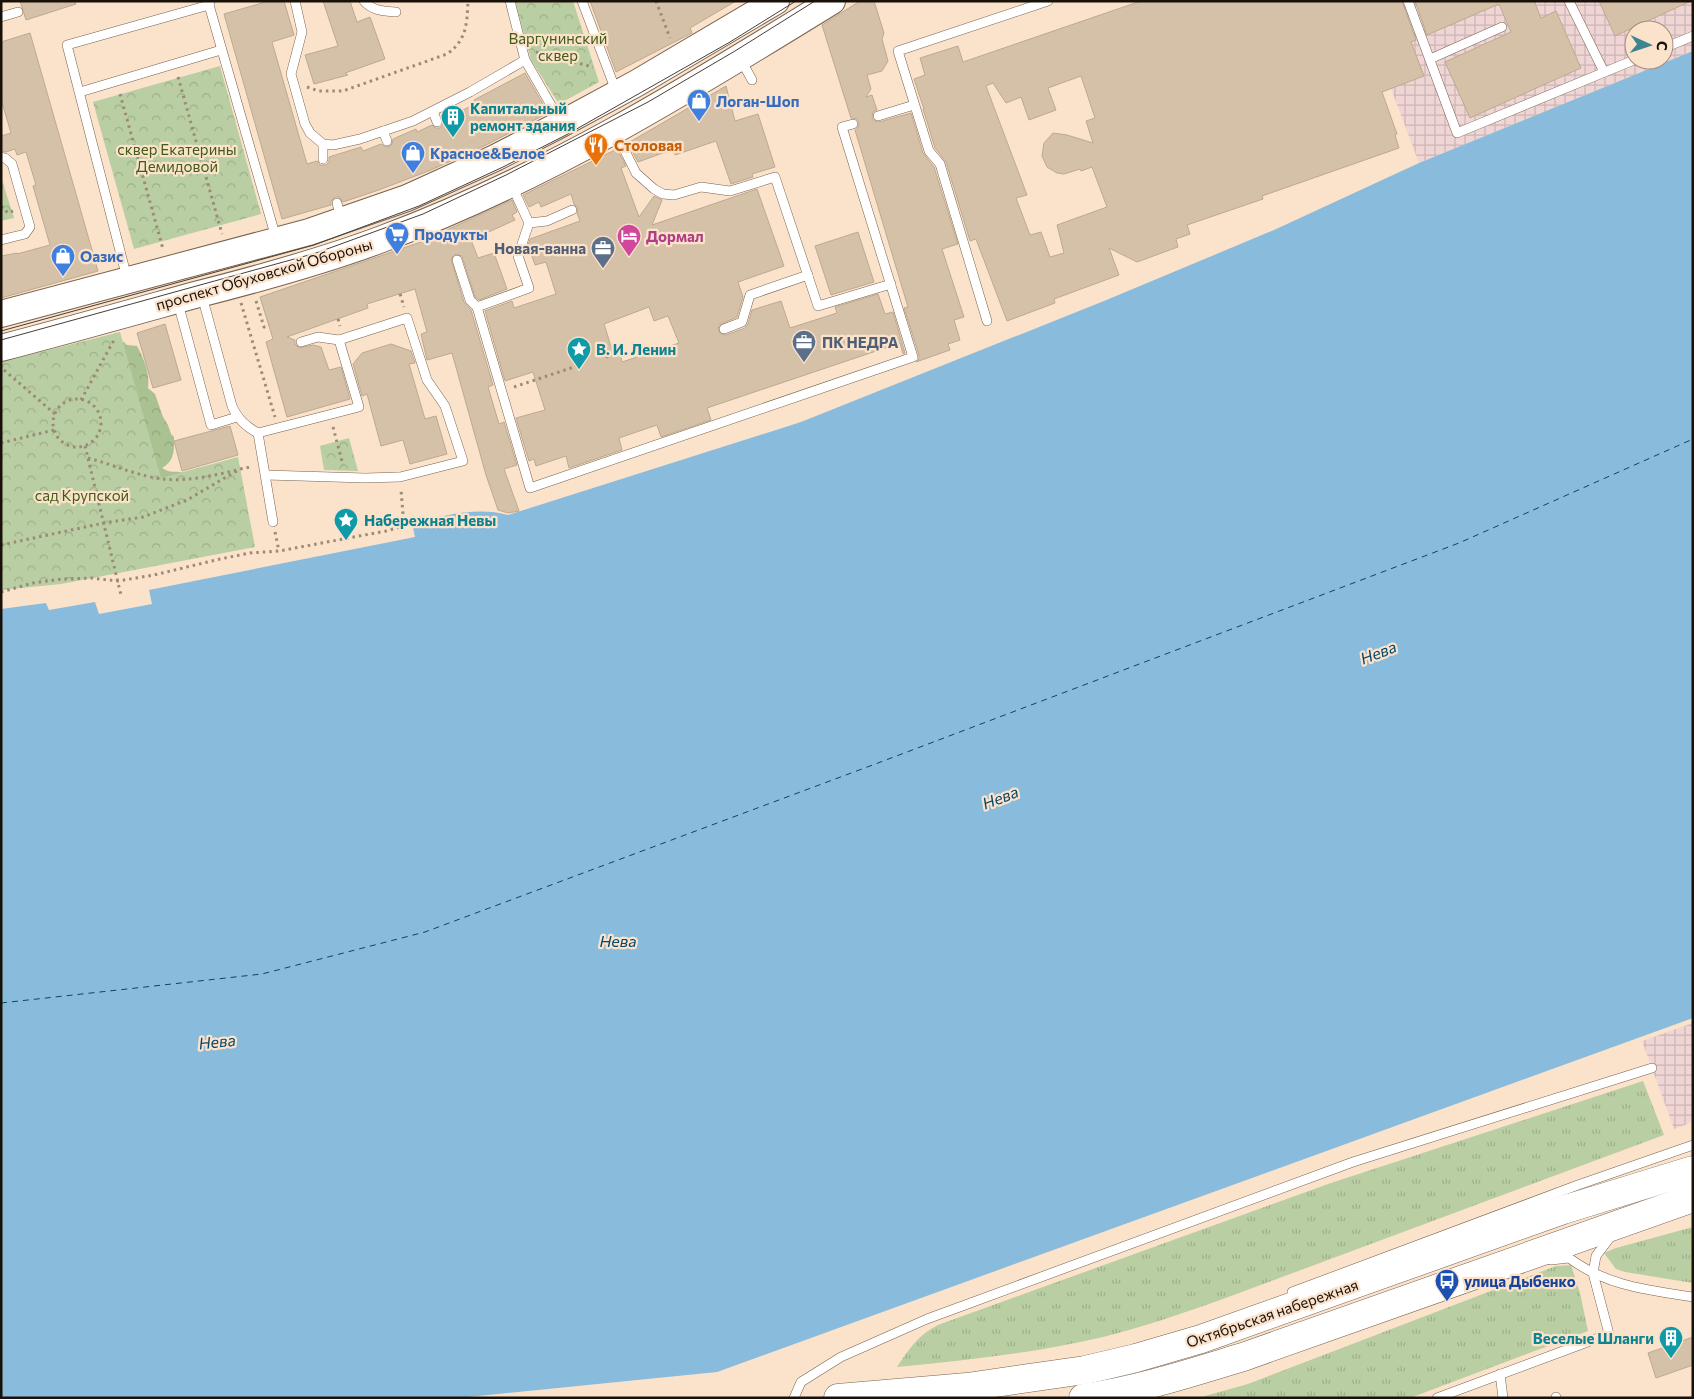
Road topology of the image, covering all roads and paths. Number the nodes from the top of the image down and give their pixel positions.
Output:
1 (295, 1) edge
2 (364, 1) edge
3 (468, 1) edge
4 (510, 1) edge
5 (582, 1) edge
6 (656, 1) edge
7 (776, 1) edge
8 (832, 1) edge
9 (1048, 1) edge
10 (1408, 1) edge
11 (1569, 1) edge
12 (209, 3) edge
13 (18, 12) dead end
14 (396, 12) dead end
15 (1, 17) edge
16 (1502, 27) dead end
17 (1693, 36) edge
18 (1674, 44) edge
19 (672, 45) dead end
20 (221, 50) junction
21 (527, 50) dead end
22 (1430, 59) junction
23 (525, 60) junction
24 (175, 64) junction
25 (1624, 64) edge
26 (597, 68) dead end
27 (1604, 72) junction
28 (117, 81) junction
29 (304, 86) dead end
30 (80, 92) junction
31 (617, 94) junction
32 (914, 105) junction
33 (432, 111) junction
34 (556, 114) dead end
35 (878, 116) dead end
36 (437, 122) dead end
37 (853, 124) dead end
38 (615, 130) junction
39 (383, 131) junction
40 (387, 141) dead end
41 (324, 144) junction
42 (1, 157) edge
43 (323, 159) dead end
44 (511, 184) junction
45 (572, 210) dead end
46 (529, 223) junction
47 (222, 236) dead end
48 (1, 240) edge
49 (276, 241) junction
50 (164, 252) dead end
51 (457, 260) dead end
52 (808, 275) junction
53 (128, 281) junction
54 (891, 284) junction
55 (253, 294) dead end
56 (240, 298) dead end
57 (177, 300) junction
58 (205, 307) dead end
59 (477, 307) junction
60 (1, 314) edge
61 (987, 321) dead end
62 (269, 325) dead end
63 (724, 329) dead end
64 (117, 334) dead end
65 (339, 340) junction
66 (301, 342) dead end
67 (1, 348) edge
68 (619, 352) dead end
69 (606, 356) dead end
70 (580, 365) dead end
71 (1, 368) edge
72 (502, 391) junction
73 (81, 400) junction
74 (55, 414) junction
75 (329, 415) junction
76 (237, 417) junction
77 (278, 428) junction
78 (54, 430) junction
79 (258, 433) junction
80 (1, 443) edge
81 (86, 446) junction
82 (88, 458) junction
83 (264, 465) junction
84 (240, 469) junction
85 (266, 475) junction
86 (400, 477) junction
87 (347, 478) junction
88 (273, 522) dead end
89 (104, 523) junction
90 (1, 545) edge
91 (118, 581) junction
92 (1, 592) edge
93 (122, 595) dead end
94 (1652, 1068) dead end
95 (1693, 1145) edge
96 (1693, 1170) edge
97 (1693, 1198) edge
98 (1619, 1223) junction
99 (1529, 1255) junction
100 (1593, 1273) junction
101 (1280, 1297) dead end
102 (1693, 1297) edge
103 (1199, 1330) dead end
104 (1136, 1358) junction
105 (1500, 1374) junction
106 (794, 1398) edge
107 (838, 1398) edge
108 (1083, 1398) edge
109 (1436, 1398) edge
110 (1503, 1398) edge

1 - 41 lane
2 - 14 lane
3 - 29 path
4 - 23 lane
5 - 31 lane
6 - 19 path
7 - 31 main road, проспект Обуховской Обороны
8 - 38 main road, проспект Обуховской Обороны
9 - 32 lane
10 - 22 lane
11 - 27 lane
12 - 20 lane
12 - 30 lane
13 - 15 lane
16 - 22 lane
17 - 18 lane
20 - 24 lane
20 - 49 lane
21 - 26 path
22 - 27 lane
23 - 33 lane
23 - 34 lane
24 - 28 lane
24 - 47 path
25 - 27 lane
28 - 30 lane
28 - 50 path
30 - 53 lane
31 - 49 main road, проспект Обуховской Обороны
32 - 35 lane
32 - 61 lane
33 - 36 lane
33 - 39 lane
37 - 54 lane
38 - 44 main road, проспект Обуховской Обороны
38 - 52 lane
39 - 40 lane
39 - 41 lane
41 - 43 lane
42 - 48 lane
44 - 46 lane
44 - 57 main road, проспект Обуховской Обороны
45 - 46 lane
46 - 59 lane
49 - 53 main road, проспект Обуховской Обороны
51 - 59 lane
52 - 54 lane
52 - 63 lane
53 - 60 main road, проспект Обуховской Обороны
54 - 72 lane
55 - 62 path
56 - 77 path
57 - 67 main road, проспект Обуховской Обороны
57 - 76 lane
58 - 76 lane
59 - 72 lane
64 - 73 path
65 - 66 lane
65 - 75 lane
65 - 86 lane
68 - 69 path
70 - 72 path
71 - 74 path
73 - 74 path
73 - 81 path
74 - 78 path
75 - 77 lane
75 - 87 path
76 - 79 lane
77 - 79 lane
78 - 80 path
78 - 81 path
79 - 83 lane
81 - 82 path
82 - 84 path
82 - 89 path
83 - 84 path
83 - 85 lane
84 - 89 path
85 - 87 lane
85 - 88 lane
86 - 87 lane
86 - 91 path
89 - 90 path
89 - 91 path
91 - 92 path
91 - 93 path
94 - 106 lane
95 - 101 lane
96 - 104 main road, Октябрьская набережная
97 - 98 main road, Октябрьская набережная
98 - 99 main road, Октябрьская набережная
98 - 100 lane
99 - 100 lane
99 - 108 main road, Октябрьская набережная
100 - 102 lane
100 - 105 lane
103 - 104 lane
104 - 107 main road, Октябрьская набережная
105 - 109 lane
105 - 110 lane

